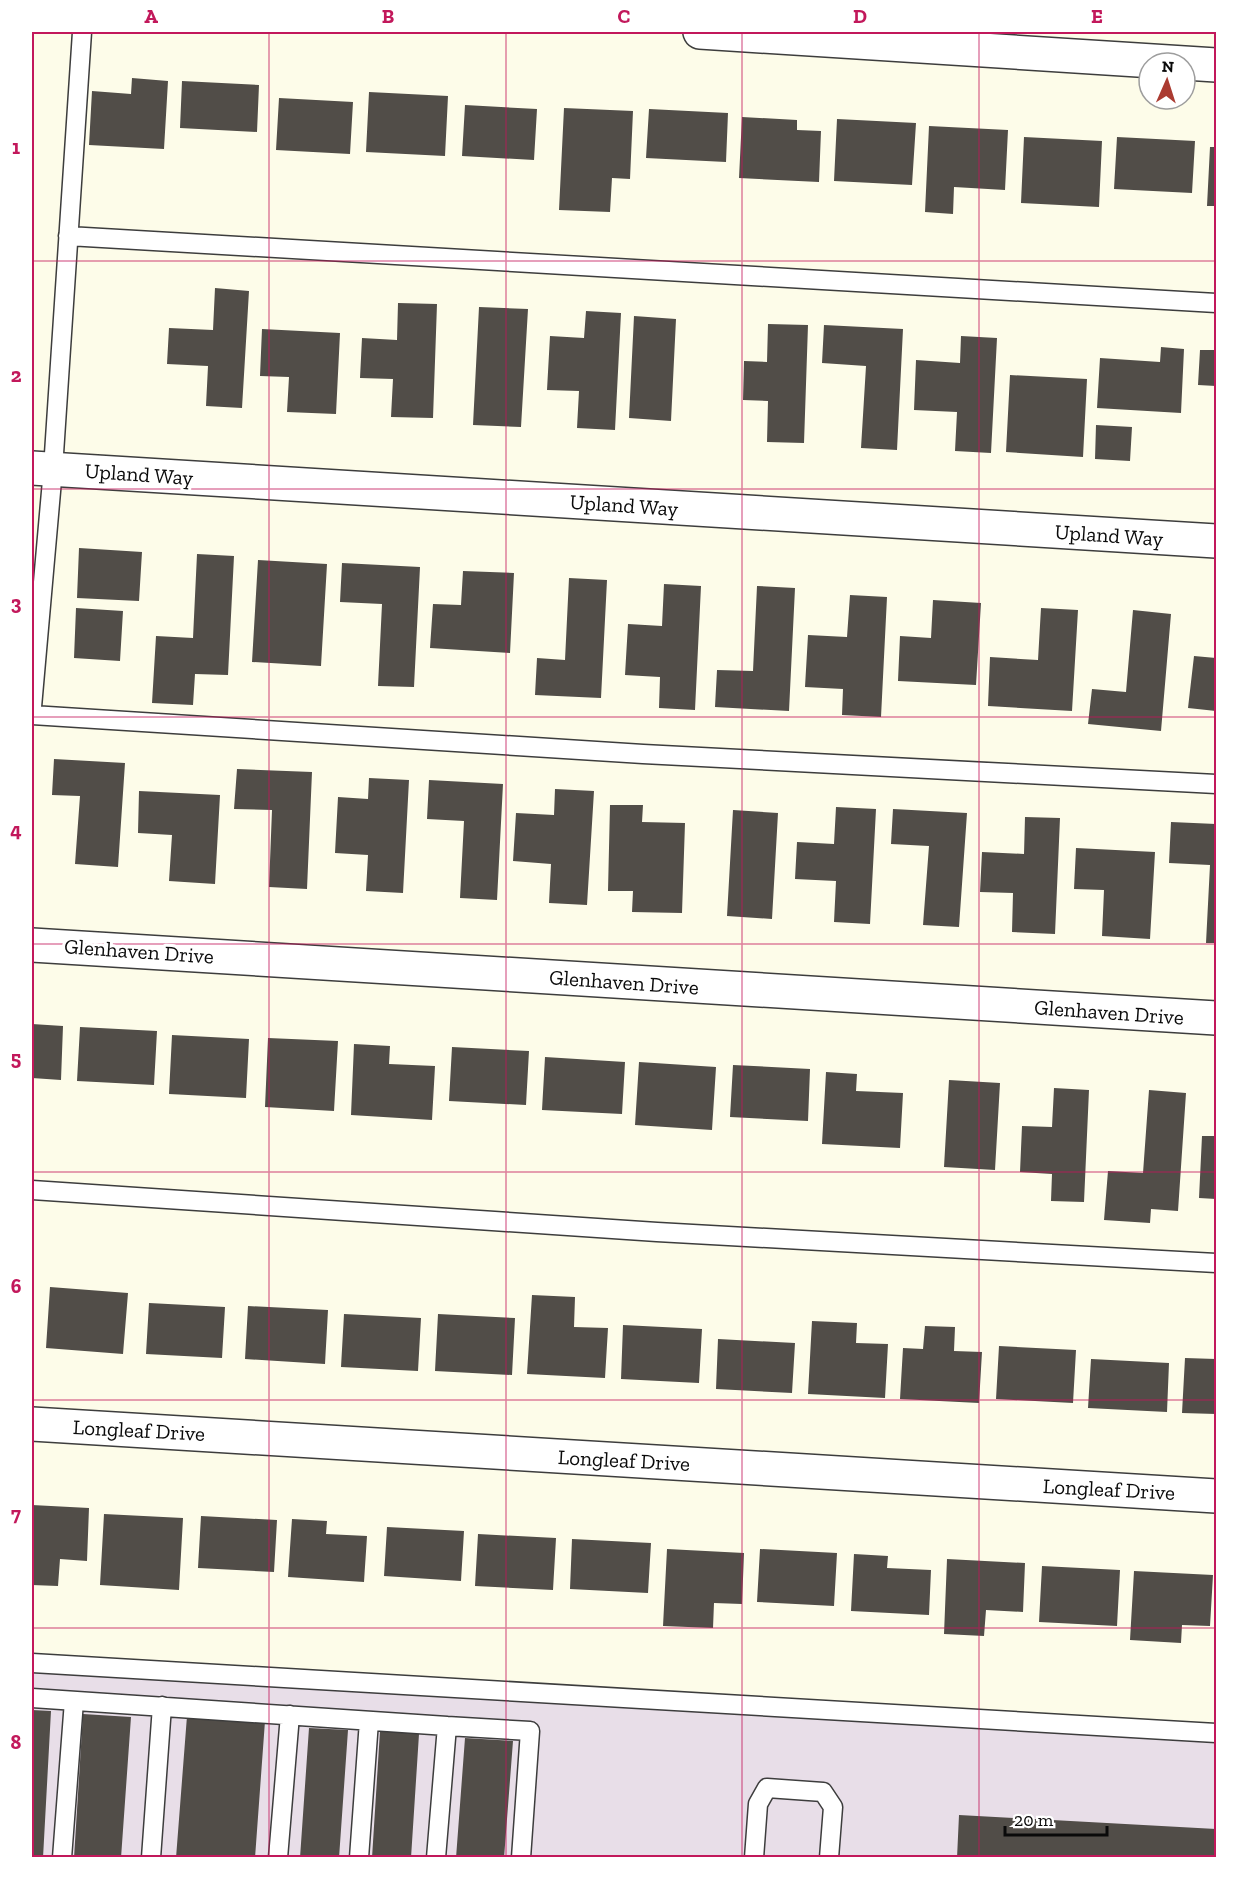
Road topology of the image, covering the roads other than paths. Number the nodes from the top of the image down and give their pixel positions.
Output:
1 (81, 32) edge
2 (700, 32) edge
3 (1216, 64) edge
4 (68, 236) junction
5 (1216, 303) edge
6 (42, 468) edge
7 (1216, 541) edge
8 (32, 707) edge
9 (32, 715) edge
10 (1216, 784) edge
11 (32, 945) edge
12 (1216, 1018) edge
13 (32, 1190) edge
14 (1216, 1263) edge
15 (32, 1424) edge
16 (1216, 1496) edge
17 (32, 1663) edge
18 (32, 1698) edge
19 (74, 1701) junction
20 (162, 1706) junction
21 (290, 1715) junction
22 (369, 1721) junction
23 (447, 1726) junction
24 (1216, 1732) edge
25 (62, 1857) edge
26 (151, 1857) edge
27 (278, 1857) edge
28 (359, 1857) edge
29 (436, 1857) edge
30 (521, 1857) edge
31 (754, 1857) edge
32 (829, 1857) edge

1 - 4 lane
2 - 3 street
4 - 5 lane
4 - 6 lane
6 - 7 street, Upland Way
6 - 8 lane
9 - 10 lane
11 - 12 street, Glenhaven Drive
13 - 14 lane
15 - 16 street, Longleaf Drive
17 - 24 lane
18 - 19 lane
19 - 20 lane
19 - 25 lane
20 - 21 lane
20 - 26 lane
21 - 22 lane
21 - 27 lane
22 - 23 lane
22 - 28 lane
23 - 29 lane
23 - 30 lane
31 - 32 lane

